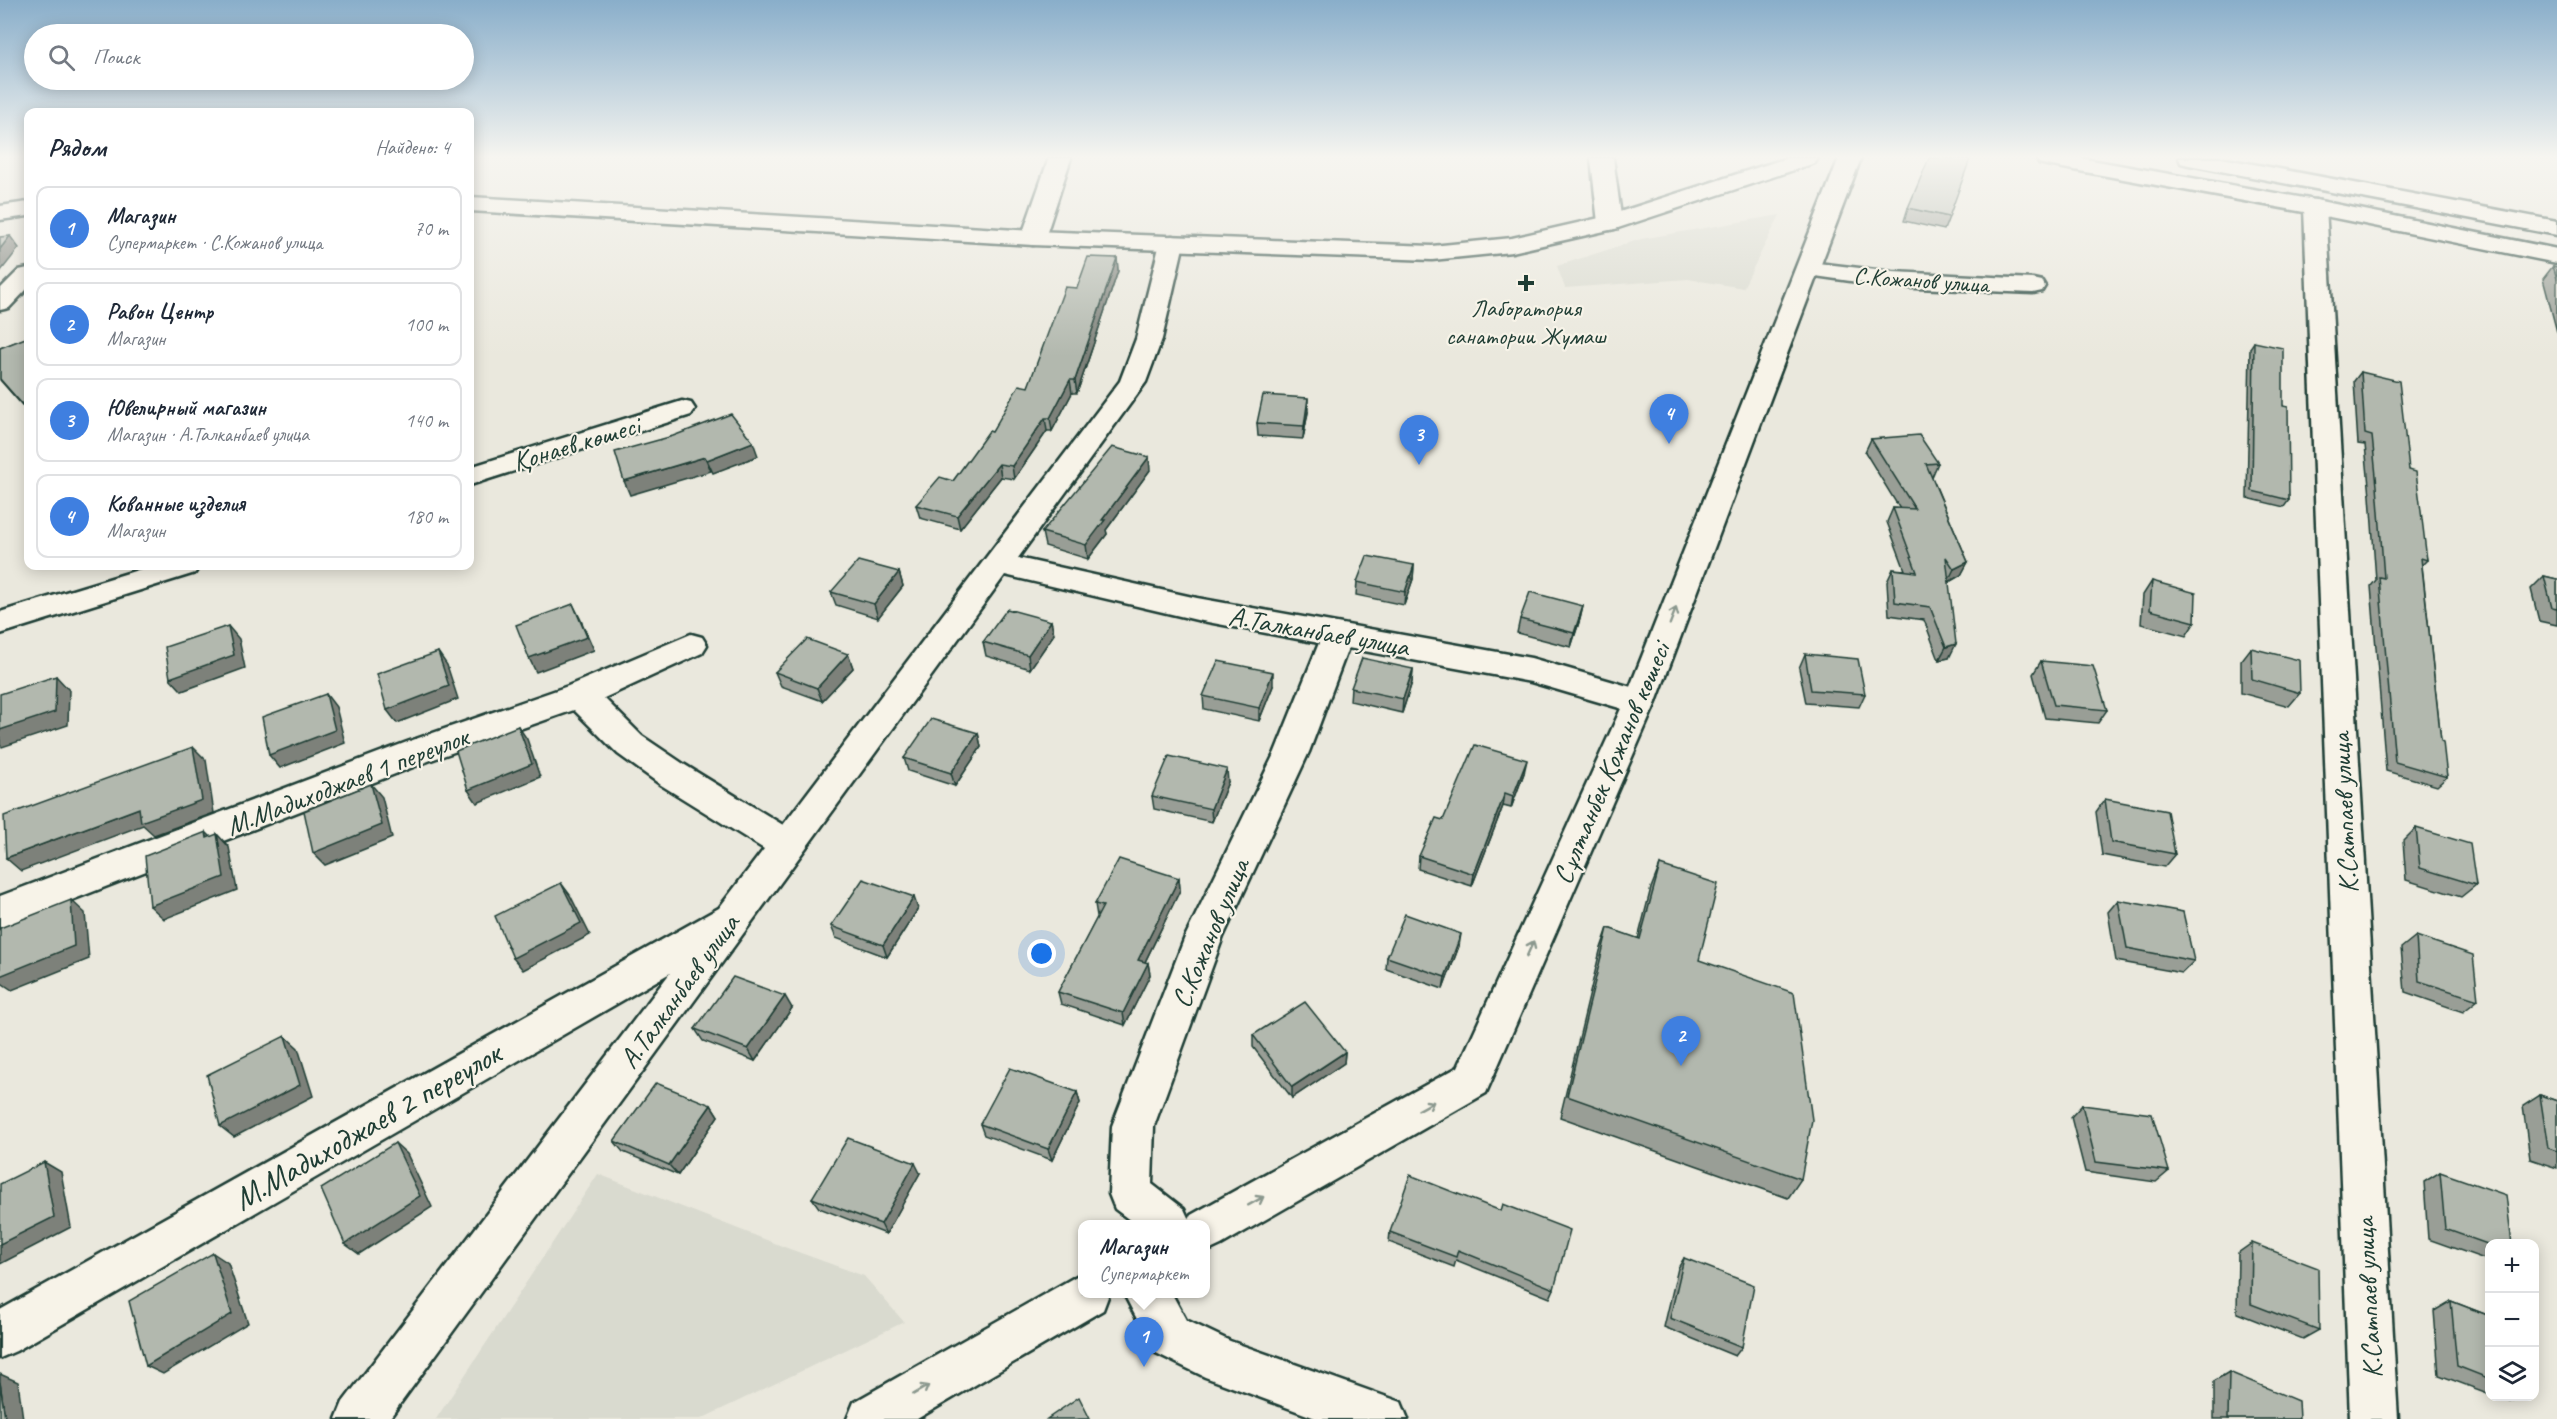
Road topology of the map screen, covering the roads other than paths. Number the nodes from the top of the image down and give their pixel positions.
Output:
1 (805, 224) edge
2 (1038, 224) edge
3 (1605, 224) edge
4 (1826, 224) edge
5 (2316, 224) edge
6 (2400, 224) edge
7 (2537, 224) edge
8 (2557, 228) edge
9 (1033, 238) junction
10 (1172, 243) junction
11 (2557, 256) edge
12 (1809, 269) junction
13 (24, 279) edge
14 (2033, 286) dead end
15 (0, 303) edge
16 (682, 409) dead end
17 (474, 475) edge
18 (997, 563) junction
19 (171, 570) edge
20 (0, 623) edge
21 (1338, 634) junction
22 (691, 645) dead end
23 (580, 695) junction
24 (1640, 702) junction
25 (786, 845) junction
26 (0, 912) edge
27 (733, 917) junction
28 (1165, 1220) edge
29 (1210, 1228) edge
30 (1078, 1298) edge
31 (1150, 1298) edge
32 (0, 1335) edge
33 (360, 1419) edge
34 (871, 1419) edge
35 (1384, 1419) edge
36 (2374, 1419) edge

1 - 9 street
2 - 9 street
3 - 10 street
4 - 12 street, Сұлтанбек Қожанов көшесі
5 - 36 street, К.Сатпаев улица
6 - 11 street
7 - 8 street
9 - 10 street
10 - 18 street, А.Талканбаев улица
12 - 14 street, С.Кожанов улица
24 -> 12 street, Сұлтанбек Қожанов көшесі
13 - 15 street
16 - 17 street, Қонаев көшесі
18 - 21 street, А.Талканбаев улица
18 - 25 street, А.Талканбаев улица
19 - 20 street
21 - 24 street, А.Талканбаев улица
21 - 28 street, С.Кожанов улица
22 - 23 street, М.Мадиходжаев 1 переулок
23 - 25 street
23 - 26 street, М.Мадиходжаев 1 переулок
29 -> 24 street, Сұлтанбек Қожанов көшесі
25 - 27 street, А.Талканбаев улица
27 - 32 street, М.Мадиходжаев 2 переулок
27 - 33 street, А.Талканбаев улица
34 -> 30 street
31 - 35 street

